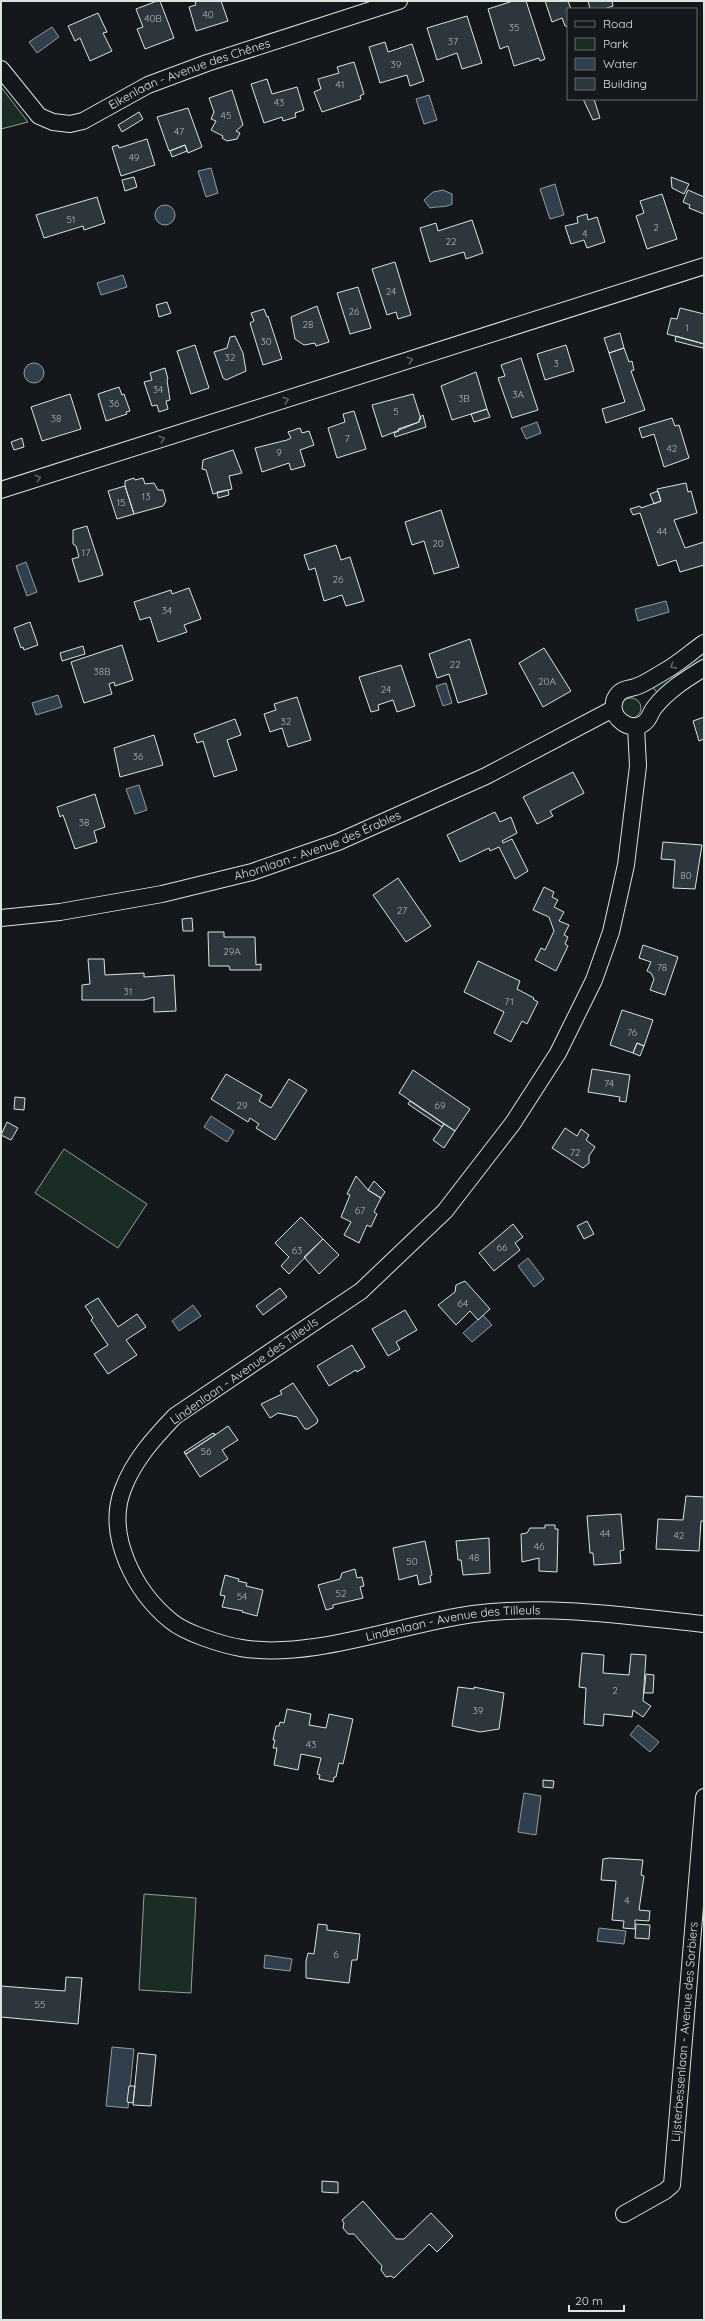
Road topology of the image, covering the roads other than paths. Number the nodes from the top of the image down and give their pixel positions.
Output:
1 (399, 1) edge
2 (1, 69) edge
3 (704, 266) edge
4 (1, 490) edge
5 (704, 643) edge
6 (704, 668) edge
7 (635, 687) junction
8 (653, 708) junction
9 (613, 709) junction
10 (636, 727) junction
11 (1, 918) edge
12 (704, 1624) edge
13 (704, 1797) edge
14 (624, 2214) dead end

1 - 2 street, Eikenlaan - Avenue des Chênes
4 -> 3 street
5 -> 7 street
6 - 8 street
7 - 8 street
7 - 9 street
8 - 10 street
9 - 10 street
9 - 11 street, Ahornlaan - Avenue des Érables
10 - 12 street, Lindenlaan - Avenue des Tilleuls
13 - 14 street, Lijsterbessenlaan - Avenue des Sorbiers

